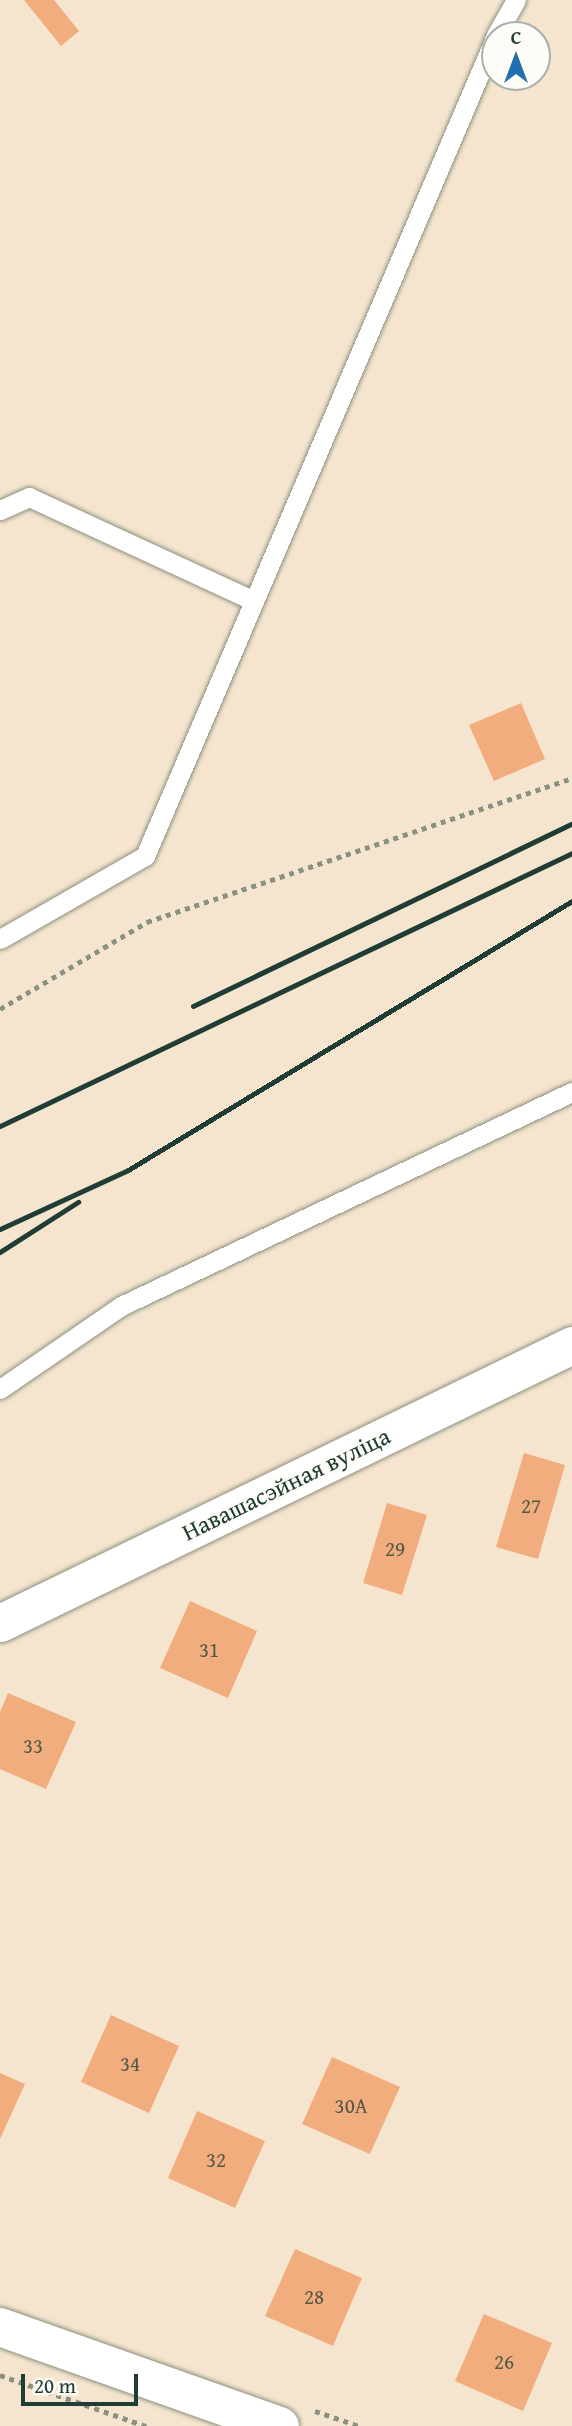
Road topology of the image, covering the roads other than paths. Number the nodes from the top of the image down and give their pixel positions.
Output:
1 (516, 0) edge
2 (504, 21) edge
3 (481, 71) edge
4 (0, 510) edge
5 (252, 600) junction
6 (0, 939) edge
7 (572, 1092) edge
8 (572, 1345) edge
9 (0, 1389) edge
10 (0, 1623) edge
11 (0, 2327) edge
12 (279, 2426) edge

1 - 2 lane
3 - 5 lane
4 - 5 lane
5 - 6 lane
7 - 9 lane
8 - 10 street, Навашасэйная вуліца
11 - 12 main road

